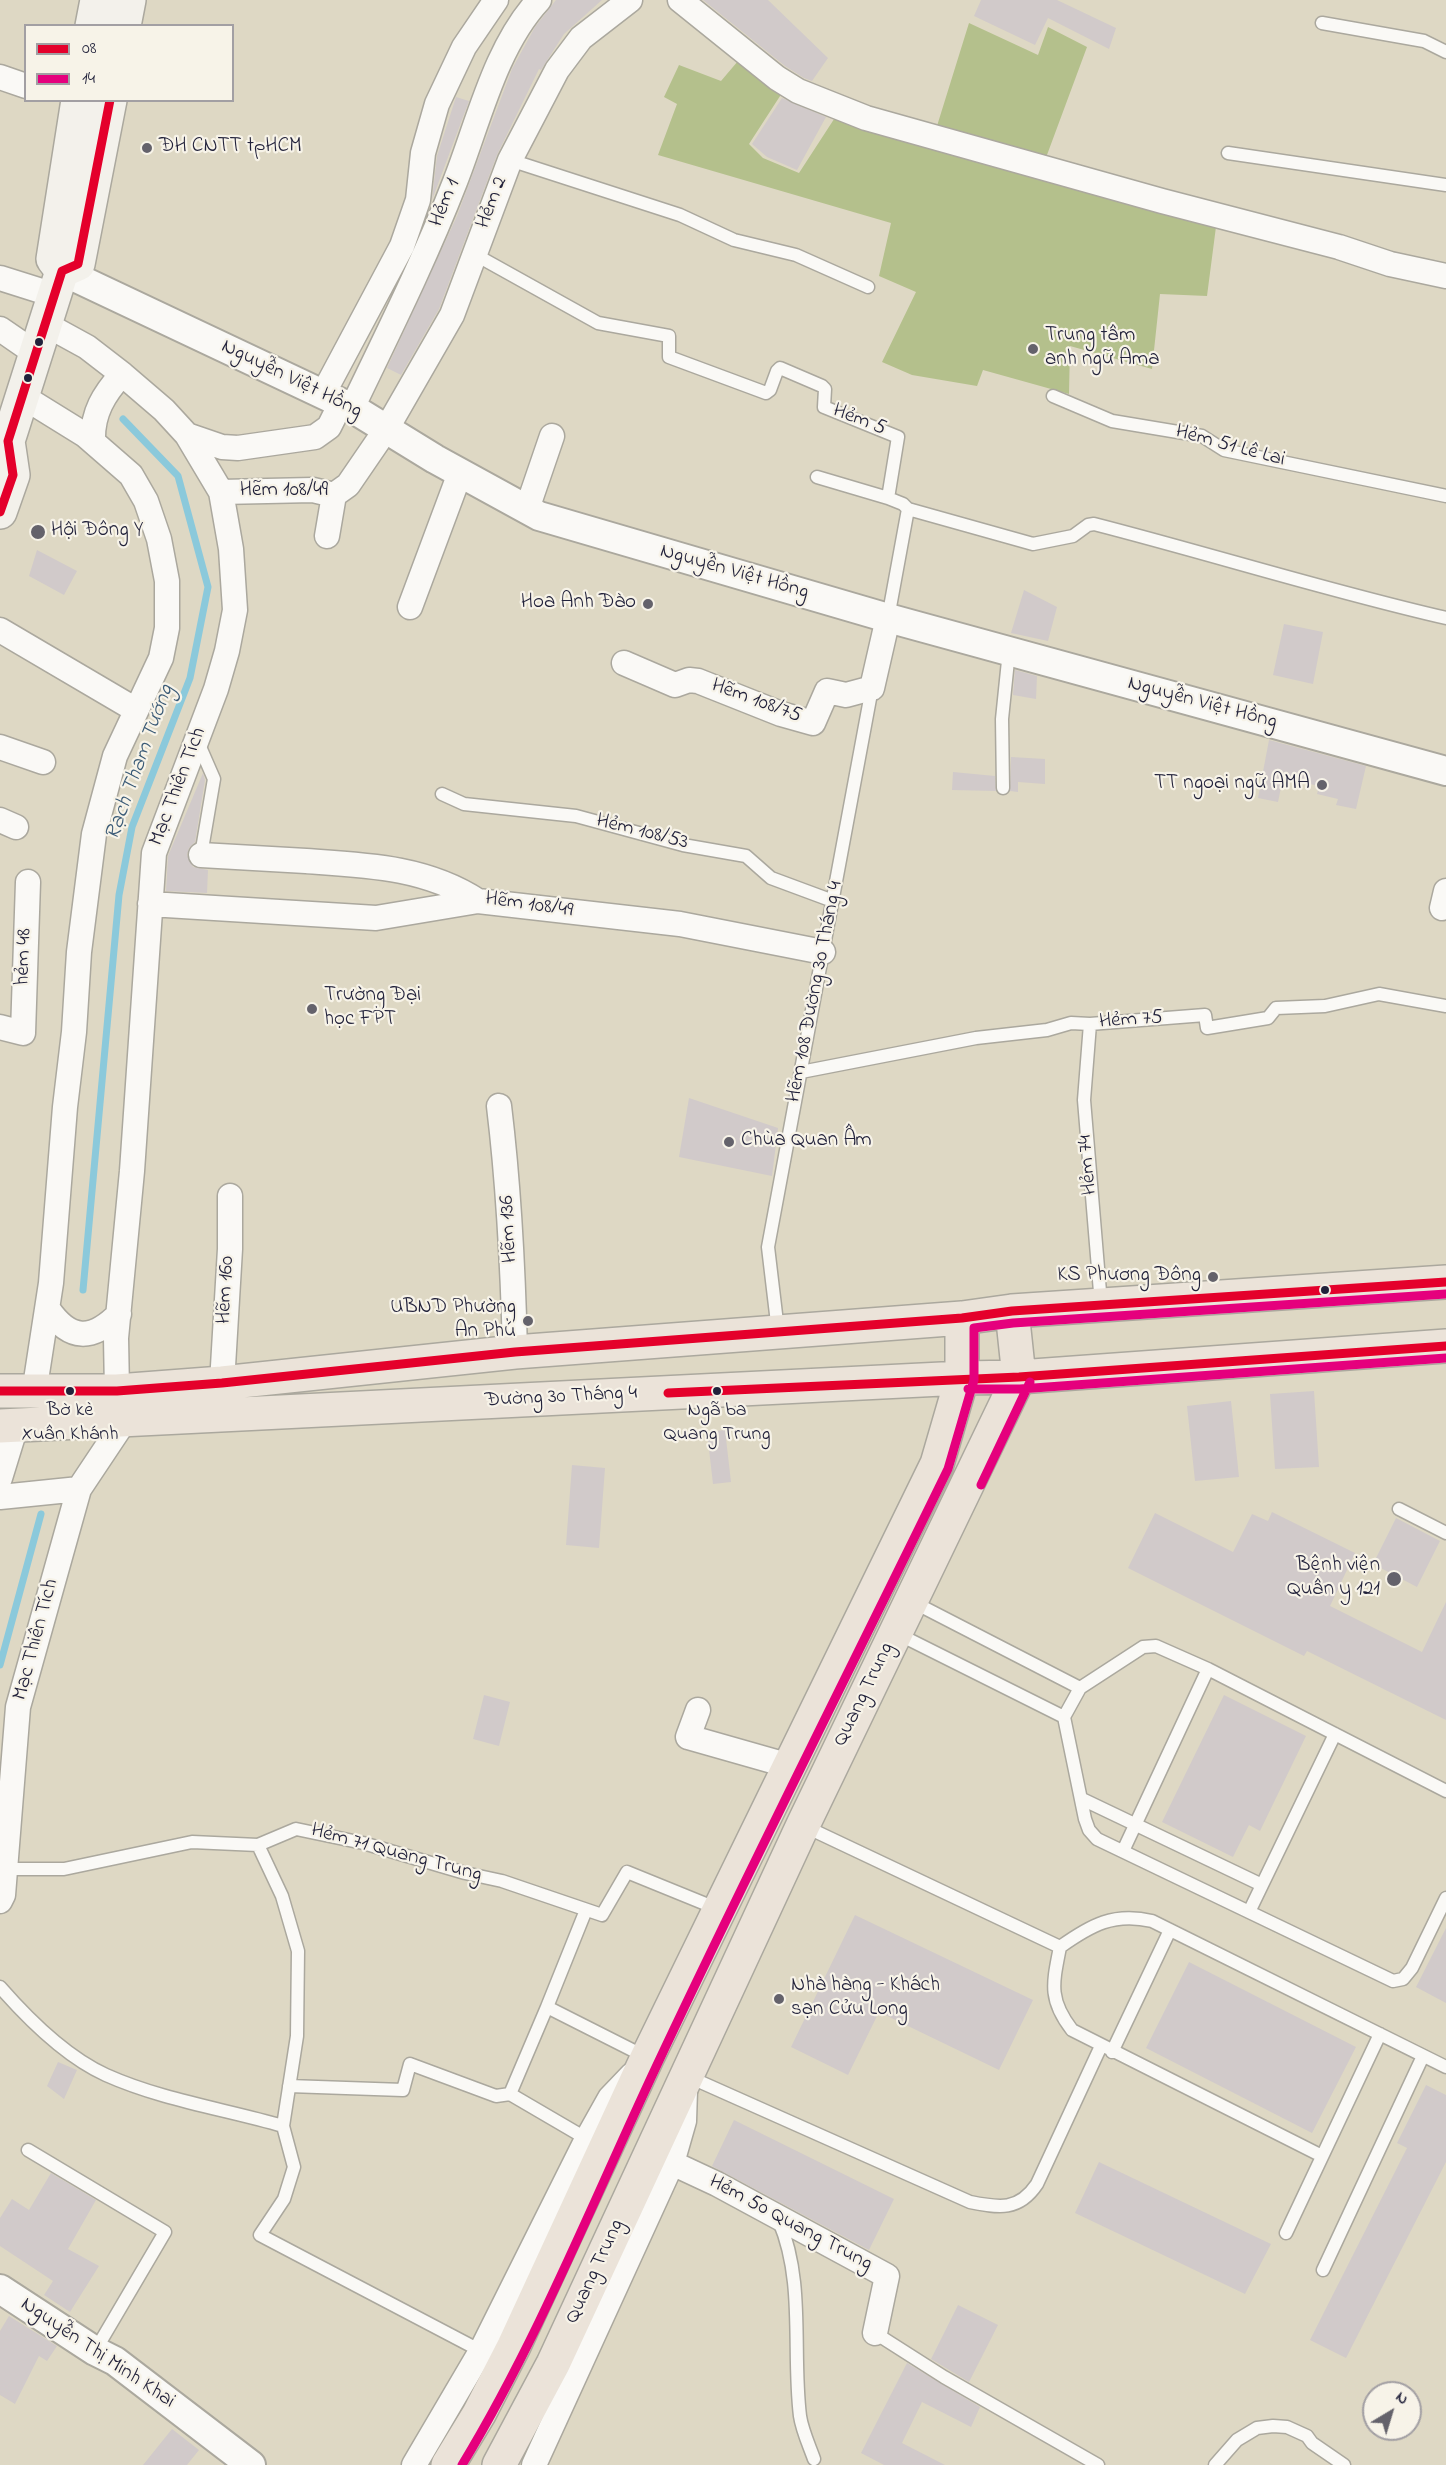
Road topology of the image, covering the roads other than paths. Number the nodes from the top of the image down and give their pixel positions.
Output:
1 (97, 0) edge
2 (129, 0) edge
3 (496, 0) edge
4 (539, 0) edge
5 (630, 0) edge
6 (680, 0) edge
7 (1322, 22) dead end
8 (92, 24) edge
9 (124, 24) edge
10 (1446, 52) edge
11 (0, 77) edge
12 (24, 85) edge
13 (74, 102) edge
14 (110, 102) edge
15 (1228, 153) dead end
16 (510, 160) junction
17 (1446, 185) edge
18 (474, 255) junction
19 (1446, 276) edge
20 (0, 278) edge
21 (868, 286) dead end
22 (50, 300) junction
23 (0, 329) edge
24 (122, 374) junction
25 (22, 396) junction
26 (1053, 396) dead end
27 (338, 402) junction
28 (387, 428) junction
29 (187, 435) junction
30 (552, 436) dead end
31 (2, 441) edge
32 (93, 441) junction
33 (460, 473) junction
34 (817, 477) dead end
35 (221, 492) junction
36 (334, 495) junction
37 (1446, 496) edge
38 (888, 498) junction
39 (527, 509) junction
40 (908, 509) junction
41 (0, 512) edge
42 (327, 536) dead end
43 (410, 607) dead end
44 (888, 618) junction
45 (1446, 618) edge
46 (0, 630) edge
47 (1009, 651) junction
48 (624, 663) dead end
49 (872, 688) junction
50 (136, 710) junction
51 (197, 739) junction
52 (0, 747) edge
53 (43, 762) dead end
54 (1446, 771) edge
55 (1003, 788) dead end
56 (442, 794) dead end
57 (201, 855) joint
58 (28, 882) dead end
59 (478, 900) junction
60 (833, 901) junction
61 (150, 904) junction
62 (823, 952) junction
63 (1446, 1006) edge
64 (1090, 1024) junction
65 (11, 1030) edge
66 (801, 1072) junction
67 (499, 1106) dead end
68 (230, 1196) dead end
69 (1446, 1282) edge
70 (1101, 1306) junction
71 (48, 1308) junction
72 (1012, 1311) junction
73 (119, 1314) junction
74 (962, 1318) junction
75 (778, 1333) junction
76 (1446, 1346) edge
77 (515, 1352) junction
78 (962, 1377) junction
79 (1019, 1377) junction
80 (222, 1383) junction
81 (0, 1391) edge
82 (34, 1393) junction
83 (121, 1406) junction
84 (8, 1426) edge
85 (0, 1478) edge
86 (79, 1489) junction
87 (0, 1497) edge
88 (1399, 1509) dead end
89 (1446, 1533) edge
90 (911, 1601) junction
91 (895, 1633) junction
92 (1208, 1669) junction
93 (1080, 1688) junction
94 (698, 1710) dead end
95 (1065, 1717) junction
96 (1335, 1734) junction
97 (790, 1766) junction
98 (1446, 1791) edge
99 (1082, 1799) junction
100 (1135, 1824) junction
101 (803, 1825) junction
102 (258, 1845) junction
103 (1123, 1851) junction
104 (5, 1869) junction
105 (1262, 1885) junction
106 (1446, 1898) edge
107 (0, 1901) edge
108 (719, 1909) junction
109 (586, 1910) junction
110 (1249, 1912) junction
111 (1170, 1930) junction
112 (1060, 1947) junction
113 (0, 1987) edge
114 (547, 2007) junction
115 (1380, 2034) junction
116 (1107, 2049) junction
117 (1423, 2056) junction
118 (646, 2061) junction
119 (1446, 2067) edge
120 (684, 2080) junction
121 (290, 2086) junction
122 (510, 2094) junction
123 (283, 2126) junction
124 (587, 2139) junction
125 (28, 2150) dead end
126 (1322, 2156) junction
127 (672, 2163) junction
128 (777, 2217) junction
129 (1286, 2233) dead end
130 (1323, 2270) dead end
131 (2, 2295) edge
132 (875, 2333) joint
133 (95, 2351) junction
134 (481, 2351) junction
135 (814, 2459) dead end
136 (251, 2465) edge
137 (414, 2465) edge
138 (448, 2465) edge
139 (499, 2465) edge
140 (534, 2465) edge
141 (1098, 2465) edge
142 (1215, 2465) edge
143 (1344, 2465) edge

1 - 8 main road
2 - 9 main road
3 - 27 street
4 - 27 street, Hẻm 1
5 - 16 street, Hẻm 2
6 - 19 street
7 - 10 lane
11 - 12 street
13 - 22 main road
14 - 22 main road
15 - 17 lane
16 - 18 street, Hẻm 2
16 - 21 lane
18 - 28 street, Hẻm 2
18 - 38 lane, Hẻm 5
20 - 22 street
22 - 23 street, Mạc Thiên Tích
22 - 24 street, Mạc Thiên Tích
22 - 25 main road
22 - 27 street, Nguyễn Việt Hồng
24 - 29 street, Mạc Thiên Tích
24 - 32 street
25 - 31 main road
25 - 32 street
26 - 37 lane, Hẻm 51 Lê Lai
27 - 28 street, Nguyễn Việt Hồng
27 - 29 street
28 - 33 street, Nguyễn Việt Hồng
28 - 36 street, Hẽm 108/49
29 - 35 street, Mạc Thiên Tích
30 - 39 street
31 - 41 main road
32 - 50 street
33 - 39 street, Nguyễn Việt Hồng
33 - 43 street
34 - 38 lane
35 - 36 street, Hẽm 108/49
35 - 51 street, Mạc Thiên Tích
36 - 42 street
38 - 40 lane
39 - 44 street, Nguyễn Việt Hồng
40 - 44 lane
40 - 45 lane
44 - 47 street, Nguyễn Việt Hồng
44 - 49 street
46 - 50 street
47 - 54 street, Nguyễn Việt Hồng
47 - 55 lane
48 - 49 street, Hẽm 108/75
49 - 60 lane, Hẽm 108 Đường 30 Tháng 4
50 - 71 street
51 - 57 lane
51 - 61 street, Mạc Thiên Tích
52 - 53 street
56 - 60 lane, Hẻm 108/53
57 - 59 street, Hẽm 108/49
58 - 65 street, hẻm 48
59 - 61 street
59 - 62 street, Hẽm 108/49
60 - 62 lane, Hẽm 108 Đường 30 Tháng 4
61 - 73 street, Mạc Thiên Tích
62 - 66 lane, Hẽm 108 Đường 30 Tháng 4
63 - 64 lane, Hẻm 75
64 - 66 lane, Hẻm 75
64 - 70 lane, Hẻm 74
66 - 75 lane, Hẽm 108 Đường 30 Tháng 4
67 - 77 street, Hẽm 136
68 - 80 street, Hẽm 160
69 - 70 main road, Đường 30 Tháng 4
70 - 72 main road, Đường 30 Tháng 4
71 - 73 street
71 - 82 street
72 - 74 main road, Đường 30 Tháng 4
72 - 79 main road
73 - 83 street, Mạc Thiên Tích
74 - 75 main road, Đường 30 Tháng 4
74 - 78 main road, Quang Trung
75 - 77 main road, Đường 30 Tháng 4
76 - 79 main road, Đường 30 Tháng 4
77 - 80 main road, Đường 30 Tháng 4
78 - 79 main road, Đường 30 Tháng 4
78 - 83 main road, Đường 30 Tháng 4
78 - 97 main road, Quang Trung
79 - 90 main road, Quang Trung
80 - 83 main road, Đường 30 Tháng 4
81 - 82 main road, Đường 30 Tháng 4
82 - 83 main road, Đường 30 Tháng 4
83 - 84 main road, Đường 30 Tháng 4
83 - 86 street, Mạc Thiên Tích
84 - 85 street
86 - 87 street
86 - 104 street, Mạc Thiên Tích
88 - 89 lane
90 - 91 main road, Quang Trung
90 - 93 lane
91 - 95 lane
91 - 101 main road, Quang Trung
92 - 93 lane
92 - 96 lane
92 - 100 lane
93 - 95 lane
94 - 97 street
95 - 99 lane
96 - 98 lane
96 - 105 lane
97 - 108 main road, Quang Trung
99 - 100 lane
99 - 103 lane
100 - 103 lane
100 - 105 lane
101 - 112 lane
101 - 120 main road, Quang Trung
102 - 104 lane, Hẻm 71 Quang Trung
102 - 109 lane, Hẻm 71 Quang Trung
102 - 121 lane
103 - 110 lane
104 - 107 street, Mạc Thiên Tích
105 - 110 lane
106 - 110 lane
108 - 109 lane
108 - 118 main road, Quang Trung
109 - 114 lane
111 - 112 lane
111 - 115 lane
111 - 116 lane
112 - 116 lane
113 - 123 lane
114 - 118 lane
114 - 122 lane
115 - 117 lane
115 - 126 lane
116 - 120 lane
116 - 126 lane
117 - 119 lane
117 - 130 lane
118 - 124 street
118 - 138 main road, Quang Trung
120 - 127 street, Quang Trung
120 - 139 main road, Quang Trung
121 - 122 lane
121 - 123 lane
122 - 124 lane
123 - 134 lane
124 - 134 street
125 - 133 lane
126 - 129 lane
127 - 128 street, Hẻm 50 Quang Trung
127 - 140 street, Quang Trung
128 - 132 street, Hẻm 50 Quang Trung
128 - 135 lane
131 - 133 street, Nguyễn Thị Minh Khai
132 - 141 lane
133 - 136 street, Nguyễn Thị Minh Khai
134 - 137 street
142 - 143 lane

